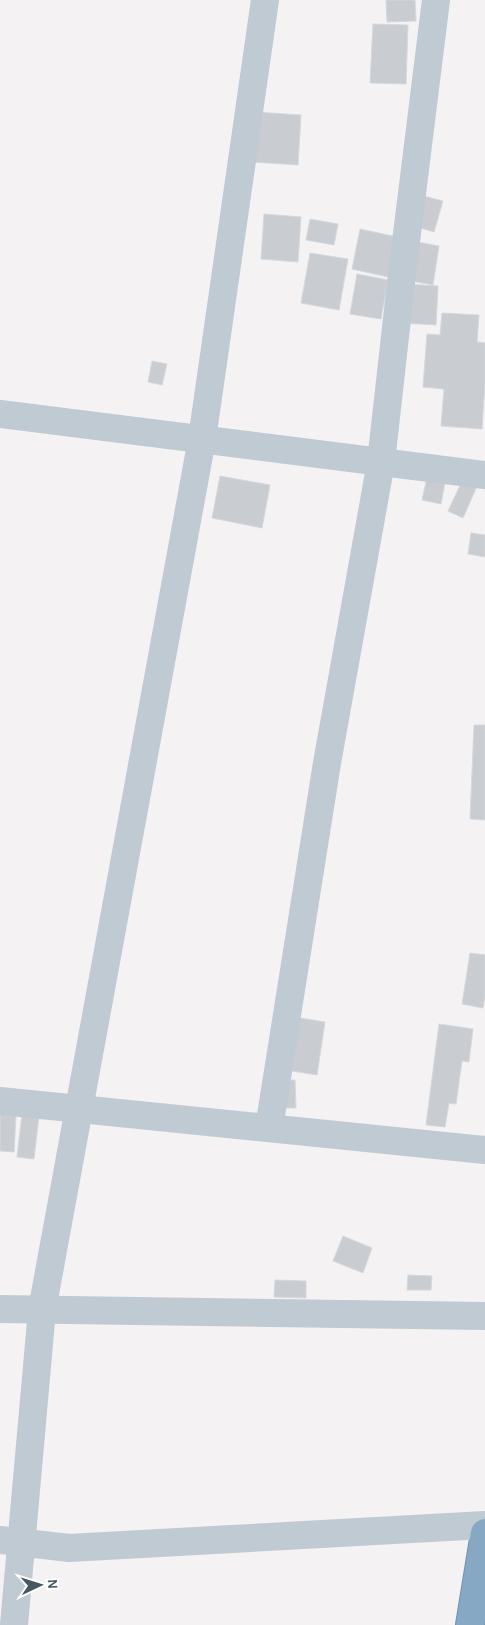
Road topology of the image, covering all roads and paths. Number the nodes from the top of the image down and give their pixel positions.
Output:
1 (265, 0) edge
2 (436, 0) edge
3 (0, 414) edge
4 (202, 439) junction
5 (381, 462) junction
6 (485, 475) edge
7 (0, 1102) edge
8 (78, 1110) junction
9 (269, 1128) junction
10 (485, 1150) edge
11 (0, 1309) edge
12 (42, 1310) junction
13 (485, 1316) edge
14 (485, 1525) edge
15 (485, 1533) edge
16 (11, 1541) edge
17 (14, 1625) edge
18 (470, 1625) edge

1 - 4 street
2 - 5 street
3 - 4 street
4 - 5 street
4 - 8 street
5 - 6 street
5 - 9 street
7 - 8 street
8 - 9 street
8 - 12 street
9 - 10 street
11 - 12 street
12 - 13 street
12 - 16 street
14 - 16 street
15 - 18 highway
16 - 17 street

